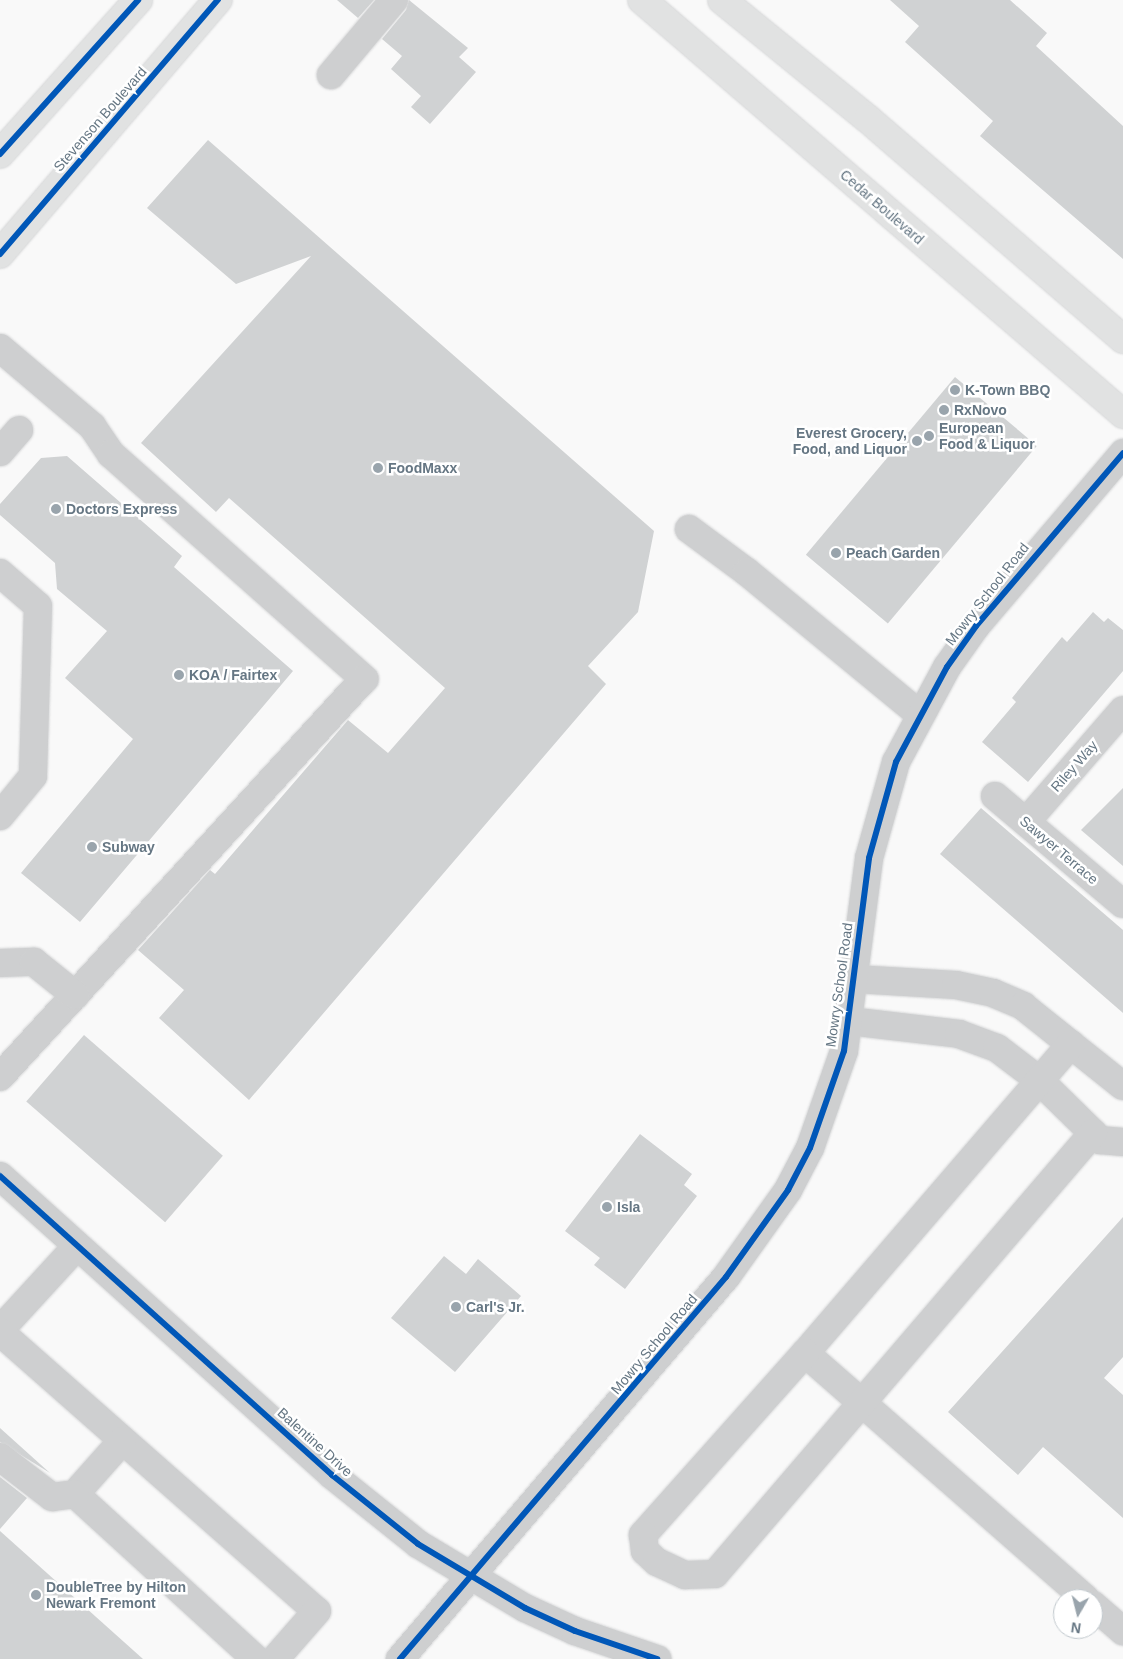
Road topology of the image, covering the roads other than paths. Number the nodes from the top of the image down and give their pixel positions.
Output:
1 (138, 0) edge
2 (218, 0) edge
3 (394, 0) edge
4 (642, 0) edge
5 (722, 0) edge
6 (331, 75) dead end
7 (0, 154) edge
8 (0, 254) edge
9 (1123, 339) edge
10 (0, 348) edge
11 (1123, 414) edge
12 (19, 430) dead end
13 (0, 452) edge
14 (1123, 453) edge
15 (689, 529) dead end
16 (0, 573) edge
17 (1123, 710) edge
18 (919, 714) junction
19 (994, 796) dead end
20 (0, 816) edge
21 (1026, 822) junction
22 (1123, 904) edge
23 (0, 963) edge
24 (855, 979) junction
25 (75, 995) junction
26 (849, 1021) junction
27 (1071, 1044) junction
28 (0, 1077) edge
29 (1120, 1077) edge
30 (1039, 1080) junction
31 (1093, 1133) junction
32 (1123, 1142) edge
33 (0, 1176) edge
34 (77, 1246) junction
35 (0, 1331) edge
36 (805, 1353) junction
37 (861, 1403) junction
38 (122, 1441) junction
39 (0, 1457) edge
40 (74, 1494) junction
41 (470, 1577) junction
42 (1075, 1589) edge
43 (1103, 1614) edge
44 (1123, 1632) edge
45 (256, 1659) edge
46 (275, 1659) edge
47 (400, 1659) edge
48 (657, 1659) edge

1 - 7 main road
2 - 8 main road, Stevenson Boulevard
3 - 6 street
4 - 11 main road, Cedar Boulevard
5 - 9 main road
10 - 25 street
12 - 13 street
14 - 18 street, Mowry School Road
15 - 18 street
16 - 20 street
17 - 21 street, Riley Way
18 - 24 street, Mowry School Road
19 - 21 street, Sawyer Terrace
21 - 22 street, Sawyer Terrace
23 - 25 street
24 - 26 street, Mowry School Road
24 - 27 street
25 - 28 street
26 - 30 street
26 - 41 street, Mowry School Road
27 - 29 street
27 - 30 street
30 - 31 street
30 - 36 street
31 - 32 street
31 - 37 street
33 - 34 street, Balentine Drive
34 - 35 street
34 - 41 street, Balentine Drive
35 - 38 street
36 - 37 street
36 - 37 street
37 - 42 street
38 - 40 street
38 - 46 street
39 - 40 street
40 - 45 street
41 - 47 street, Mowry School Road
41 - 48 street, Balentine Drive
43 - 44 street

